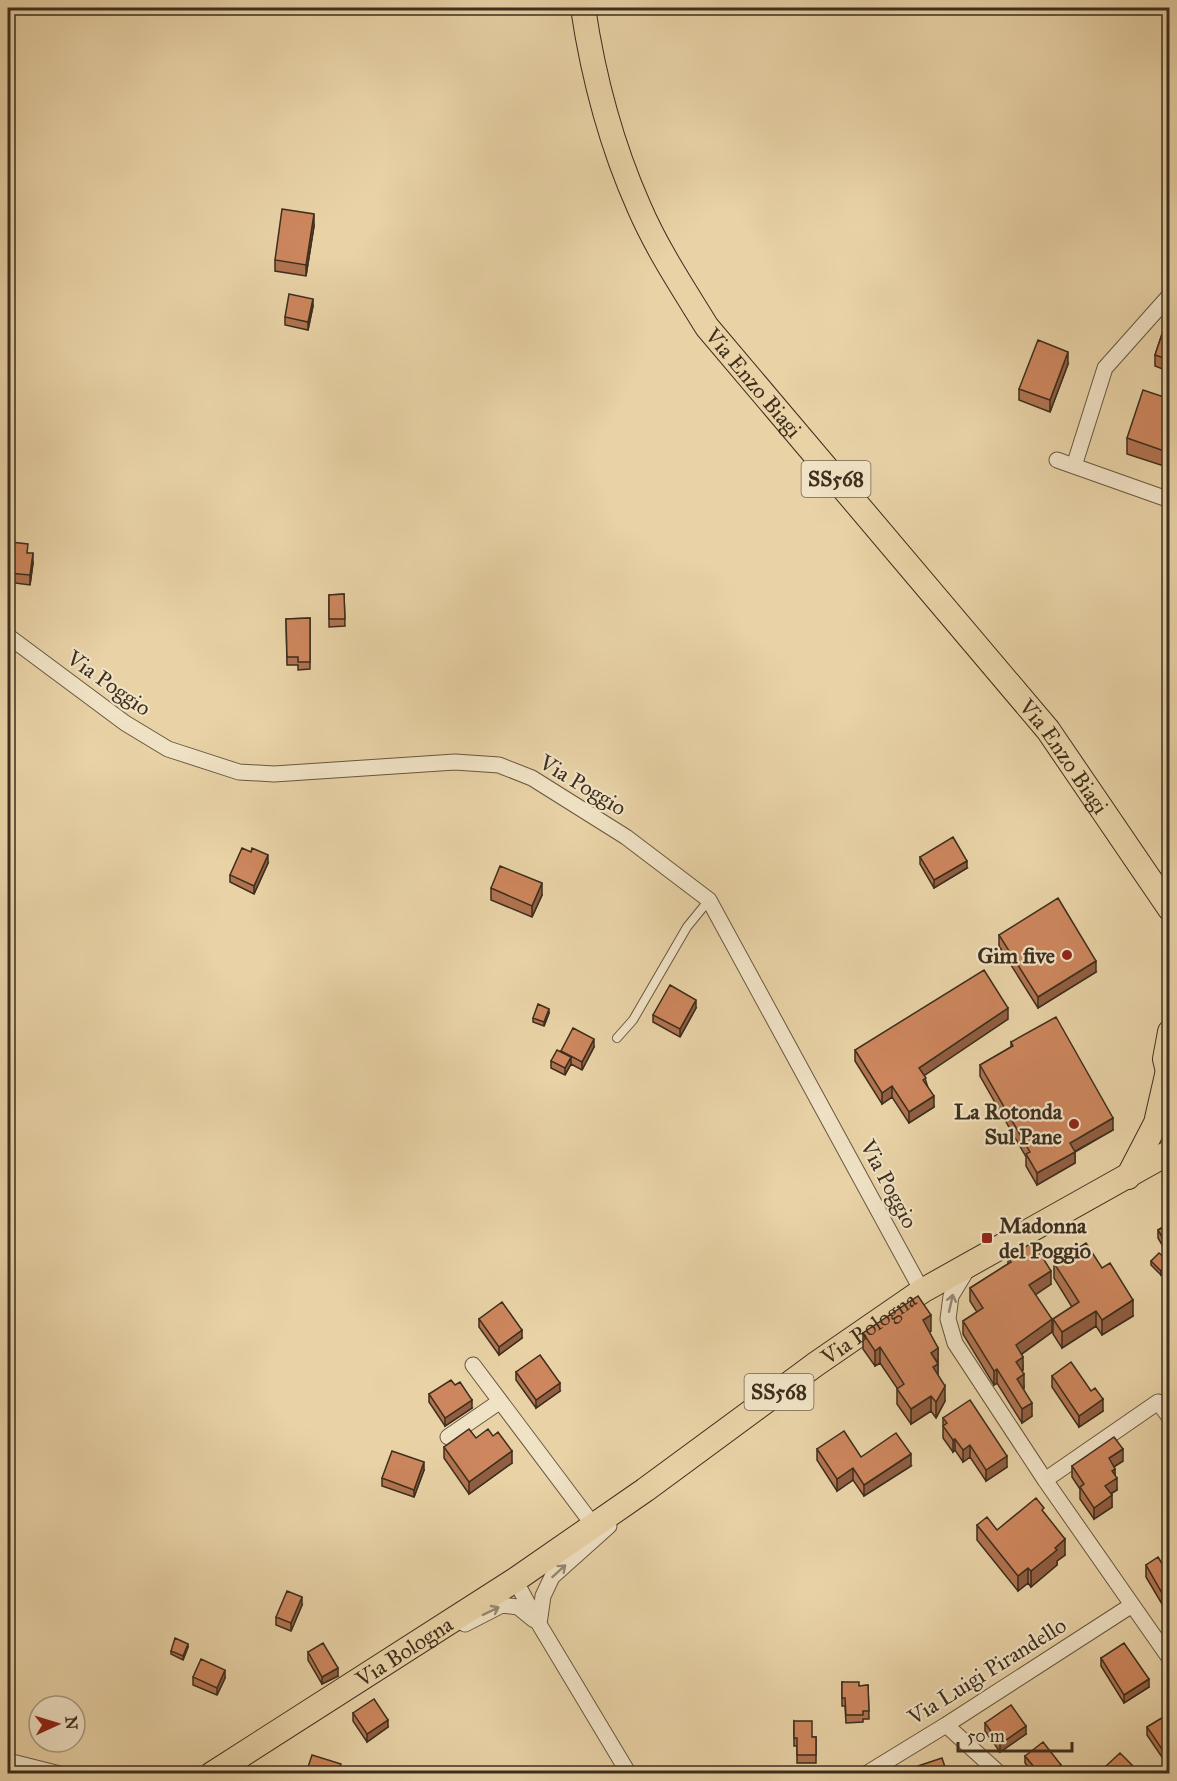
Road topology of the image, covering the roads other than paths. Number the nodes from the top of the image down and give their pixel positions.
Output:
1 (583, 8) edge
2 (1170, 295) edge
3 (1057, 460) dead end
4 (1074, 466) junction
5 (1170, 500) edge
6 (8, 636) edge
7 (709, 900) junction
8 (1170, 909) edge
9 (1170, 1032) edge
10 (616, 1038) dead end
11 (1168, 1078) edge
12 (1170, 1152) edge
13 (1170, 1165) edge
14 (1128, 1177) junction
15 (969, 1266) junction
16 (922, 1291) junction
17 (473, 1365) dead end
18 (499, 1402) junction
19 (1170, 1418) edge
20 (448, 1437) dead end
21 (1044, 1480) junction
22 (645, 1490) junction
23 (594, 1526) junction
24 (514, 1580) junction
25 (1132, 1605) junction
26 (539, 1624) junction
27 (1170, 1659) edge
28 (381, 1664) junction
29 (945, 1725) junction
30 (8, 1761) edge
31 (60, 1773) edge
32 (212, 1773) edge
33 (629, 1773) edge
34 (866, 1773) edge
35 (1000, 1773) edge

1 - 8 main road, Via Enzo Biagi / SS568
2 - 4 street
3 - 4 street
4 - 5 street
6 - 7 street, Via Poggio
7 - 10 lane
7 - 16 street, Via Poggio
9 - 11 main road
11 - 14 main road
12 - 14 main road, Via Bologna / SS568
13 - 14 main road
14 - 15 main road, Via Bologna / SS568
15 - 16 main road, Via Bologna / SS568
21 -> 15 street
16 - 22 main road, Via Bologna / SS568
17 - 18 street
18 - 20 street
18 - 23 street
19 - 21 street
21 - 25 street
22 - 23 main road, Via Bologna / SS568
26 -> 22 street
23 - 24 main road, Via Bologna / SS568
24 - 26 street
24 - 28 main road, Via Bologna / SS568
25 - 27 street
25 - 29 street, Via Luigi Pirandello
28 -> 26 street
26 - 33 street
28 - 32 main road, Via Bologna / SS568
29 - 34 street, Via Luigi Pirandello
29 - 35 street
30 - 31 street

